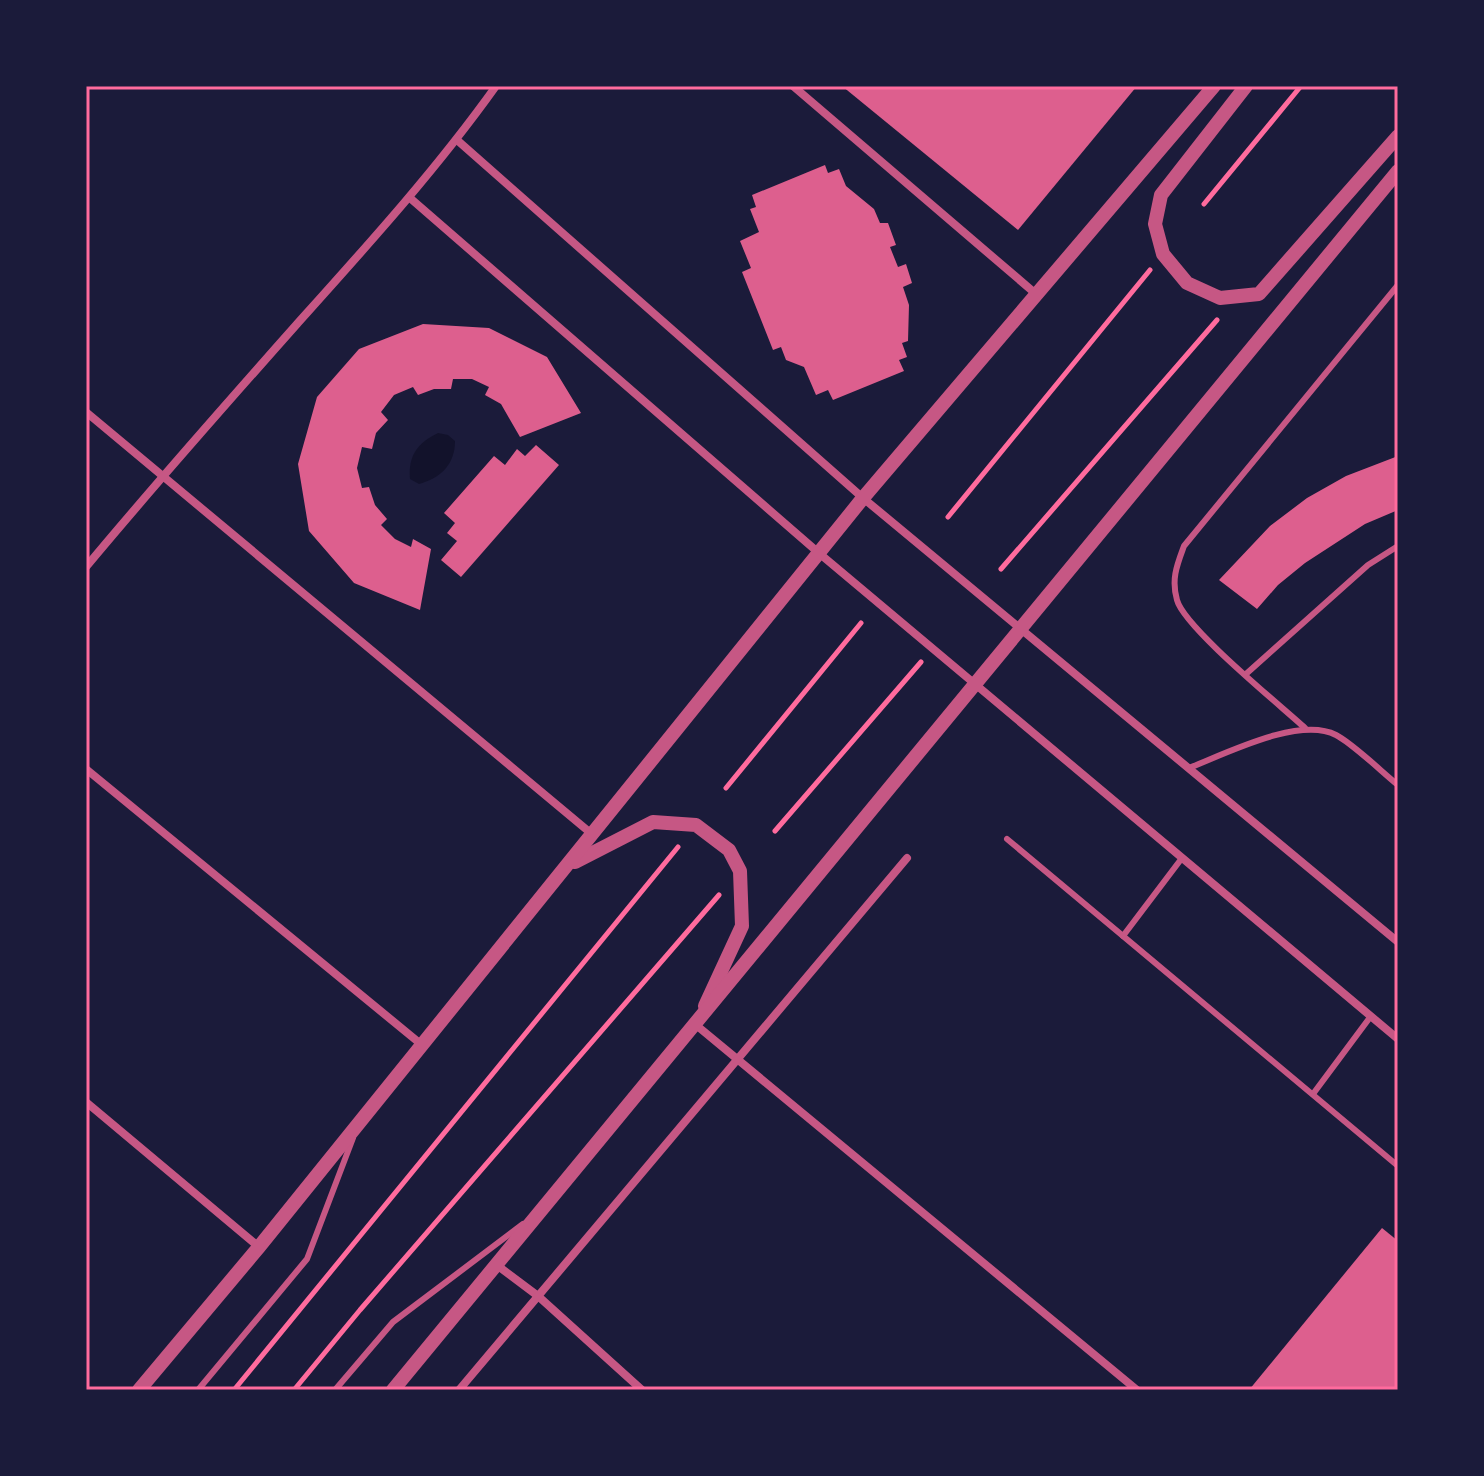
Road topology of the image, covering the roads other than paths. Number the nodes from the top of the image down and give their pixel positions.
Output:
1 (496, 86) edge
2 (793, 86) edge
3 (1214, 86) edge
4 (1246, 86) edge
5 (1398, 136) edge
6 (457, 140) junction
7 (1398, 171) edge
8 (410, 198) junction
9 (1398, 285) edge
10 (1036, 294) junction
11 (86, 412) edge
12 (162, 475) junction
13 (863, 498) junction
14 (1398, 546) edge
15 (820, 554) junction
16 (86, 567) edge
17 (1022, 630) junction
18 (1246, 674) junction
19 (976, 685) junction
20 (1305, 728) junction
21 (1189, 768) junction
22 (86, 769) edge
23 (1398, 785) edge
24 (593, 835) junction
25 (1007, 839) dead end
26 (907, 858) dead end
27 (1182, 858) junction
28 (568, 866) junction
29 (1123, 936) junction
30 (1398, 942) edge
31 (1371, 1016) junction
32 (696, 1025) junction
33 (1398, 1039) edge
34 (422, 1045) junction
35 (738, 1059) junction
36 (1313, 1094) junction
37 (86, 1102) edge
38 (359, 1124) junction
39 (1398, 1166) edge
40 (546, 1207) junction
41 (259, 1247) junction
42 (498, 1266) junction
43 (538, 1296) junction
44 (139, 1390) edge
45 (198, 1390) edge
46 (335, 1390) edge
47 (393, 1390) edge
48 (459, 1390) edge
49 (642, 1390) edge
50 (1137, 1390) edge

1 - 6 street
2 - 10 street
3 - 10 street
4 - 5 street
6 - 8 street
6 - 13 street
7 - 17 street
8 - 12 street
8 - 15 street
9 - 18 lane
10 - 13 street
11 - 12 street
12 - 16 street
12 - 24 street
13 - 15 street
13 - 17 street
14 - 18 lane
15 - 19 street
15 - 24 street
17 - 19 street
17 - 21 street
18 - 20 lane
19 - 27 street
19 - 32 street
20 - 21 lane
20 - 23 lane
21 - 30 street
22 - 34 street
24 - 28 street
25 - 29 lane
26 - 35 street
27 - 29 lane
27 - 31 street
28 - 32 street
28 - 34 street
29 - 36 lane
31 - 33 street
31 - 36 lane
32 - 35 street
32 - 40 street
34 - 38 street
35 - 43 street
35 - 50 street
36 - 39 lane
37 - 41 street
38 - 41 street
38 - 45 lane
40 - 42 street
40 - 46 lane
41 - 44 street
42 - 43 street
42 - 47 street
43 - 48 street
43 - 49 street

